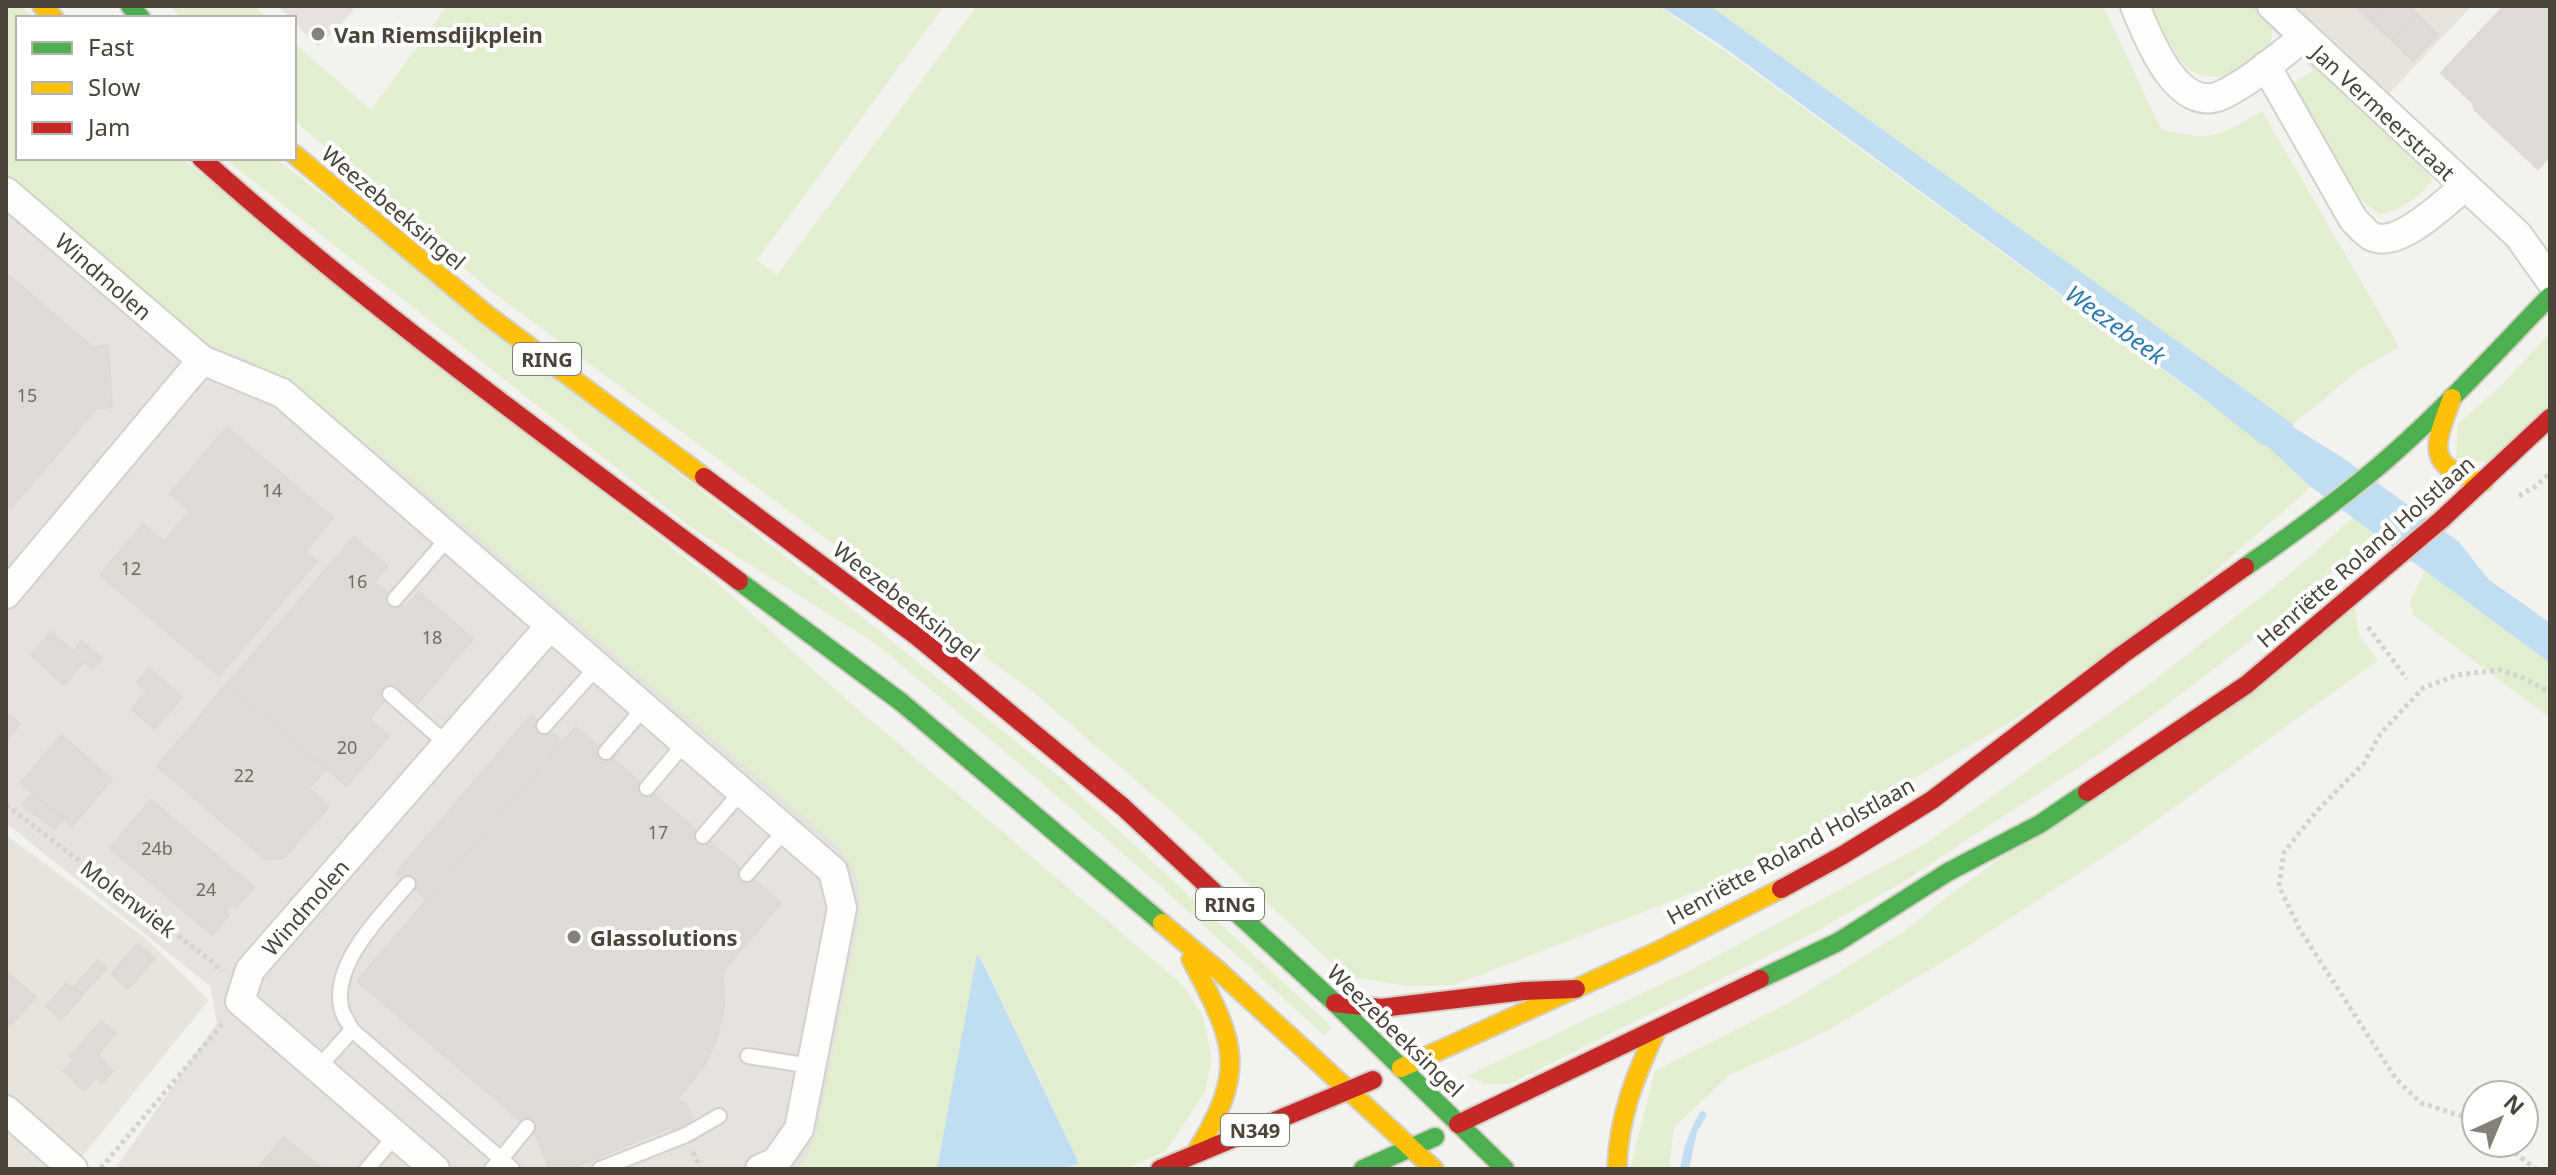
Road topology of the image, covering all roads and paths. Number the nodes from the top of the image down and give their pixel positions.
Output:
1 (2135, 6) edge
2 (2272, 6) edge
3 (2304, 37) junction
4 (2266, 66) junction
5 (296, 156) edge
6 (203, 160) edge
7 (2465, 186) junction
8 (6, 192) edge
9 (2518, 235) junction
10 (2550, 253) edge
11 (2550, 280) edge
12 (2550, 296) edge
13 (202, 360) junction
14 (2452, 398) junction
15 (2550, 418) edge
16 (2483, 482) junction
17 (448, 538) junction
18 (6, 594) edge
19 (395, 599) dead end
20 (2367, 622) dead end
21 (550, 626) junction
22 (597, 667) junction
23 (2407, 679) dead end
24 (2550, 692) edge
25 (390, 694) dead end
26 (644, 708) junction
27 (544, 726) dead end
28 (685, 743) junction
29 (447, 744) junction
30 (606, 752) dead end
31 (647, 788) dead end
32 (741, 792) junction
33 (6, 805) edge
34 (785, 830) junction
35 (703, 836) dead end
36 (747, 874) dead end
37 (408, 884) dead end
38 (1180, 940) junction
39 (1576, 989) junction
40 (240, 1001) junction
41 (1335, 1003) junction
42 (352, 1030) junction
43 (1656, 1031) junction
44 (748, 1056) dead end
45 (811, 1066) junction
46 (318, 1068) junction
47 (1401, 1068) junction
48 (1351, 1090) junction
49 (6, 1110) edge
50 (2460, 1115) edge
51 (719, 1116) dead end
52 (1458, 1124) junction
53 (527, 1127) dead end
54 (396, 1135) junction
55 (1412, 1149) junction
56 (1195, 1154) junction
57 (502, 1166) edge
58 (73, 1169) edge
59 (100, 1169) edge
60 (367, 1169) edge
61 (435, 1169) edge
62 (600, 1169) edge
63 (760, 1169) edge
64 (1160, 1169) edge
65 (1363, 1169) edge
66 (1434, 1169) edge
67 (1505, 1169) edge
68 (1617, 1169) edge

1 - 4 street, Jan Vermeerstraat
2 - 3 street, Jan Vermeerstraat
3 - 4 street, Jan Vermeerstraat
3 - 7 street, Jan Vermeerstraat
4 - 7 street, Jan Vermeerstraat
5 - 41 main road, Weezebeeksingel / RING
6 - 38 main road, RING
7 - 9 street, Jan Vermeerstraat
8 - 13 street, Windmolen
9 - 10 street, Jan Vermeerstraat
9 - 11 street, Jan Vermeerstraat
12 - 14 main road, Henriëtte Roland Holstlaan
13 - 17 street, Windmolen
13 - 18 street
14 - 16 main road
14 - 39 main road, Henriëtte Roland Holstlaan
15 - 16 main road, Henriëtte Roland Holstlaan
16 - 43 main road, Henriëtte Roland Holstlaan
17 - 19 lane
17 - 21 street, Windmolen
20 - 23 path
21 - 22 street, Windmolen
21 - 29 street, Windmolen
22 - 26 street, Windmolen
22 - 27 lane
24 - 50 path
25 - 29 lane
26 - 28 street, Windmolen
26 - 30 lane
28 - 31 lane
28 - 32 street, Windmolen
29 - 40 street, Windmolen
32 - 34 street, Windmolen
32 - 35 lane
33 - 40 path, Molenwiek
34 - 36 lane
34 - 45 street, Windmolen
37 - 42 lane
38 - 48 main road, RING
38 - 56 main road
39 - 41 main road
39 - 47 main road, Henriëtte Roland Holstlaan
40 - 46 street
40 - 59 path
41 - 47 main road, Weezebeeksingel / RING
42 - 46 lane
42 - 57 lane
43 - 52 main road, Henriëtte Roland Holstlaan
43 - 68 main road
44 - 45 lane
45 - 63 street, Windmolen
46 - 54 street
47 - 48 main road, Henriëtte Roland Holstlaan / N349
47 - 52 main road, Weezebeeksingel
48 - 55 main road, RING
48 - 56 main road, Henriëtte Roland Holstlaan / N349
49 - 58 street
51 - 62 lane
52 - 55 main road, Henriëtte Roland Holstlaan
52 - 67 main road, Weezebeeksingel
53 - 57 lane
54 - 60 lane
54 - 61 street
55 - 65 main road, Henriëtte Roland Holstlaan
55 - 66 main road
56 - 64 main road, Henriëtte Roland Holstlaan / N349

